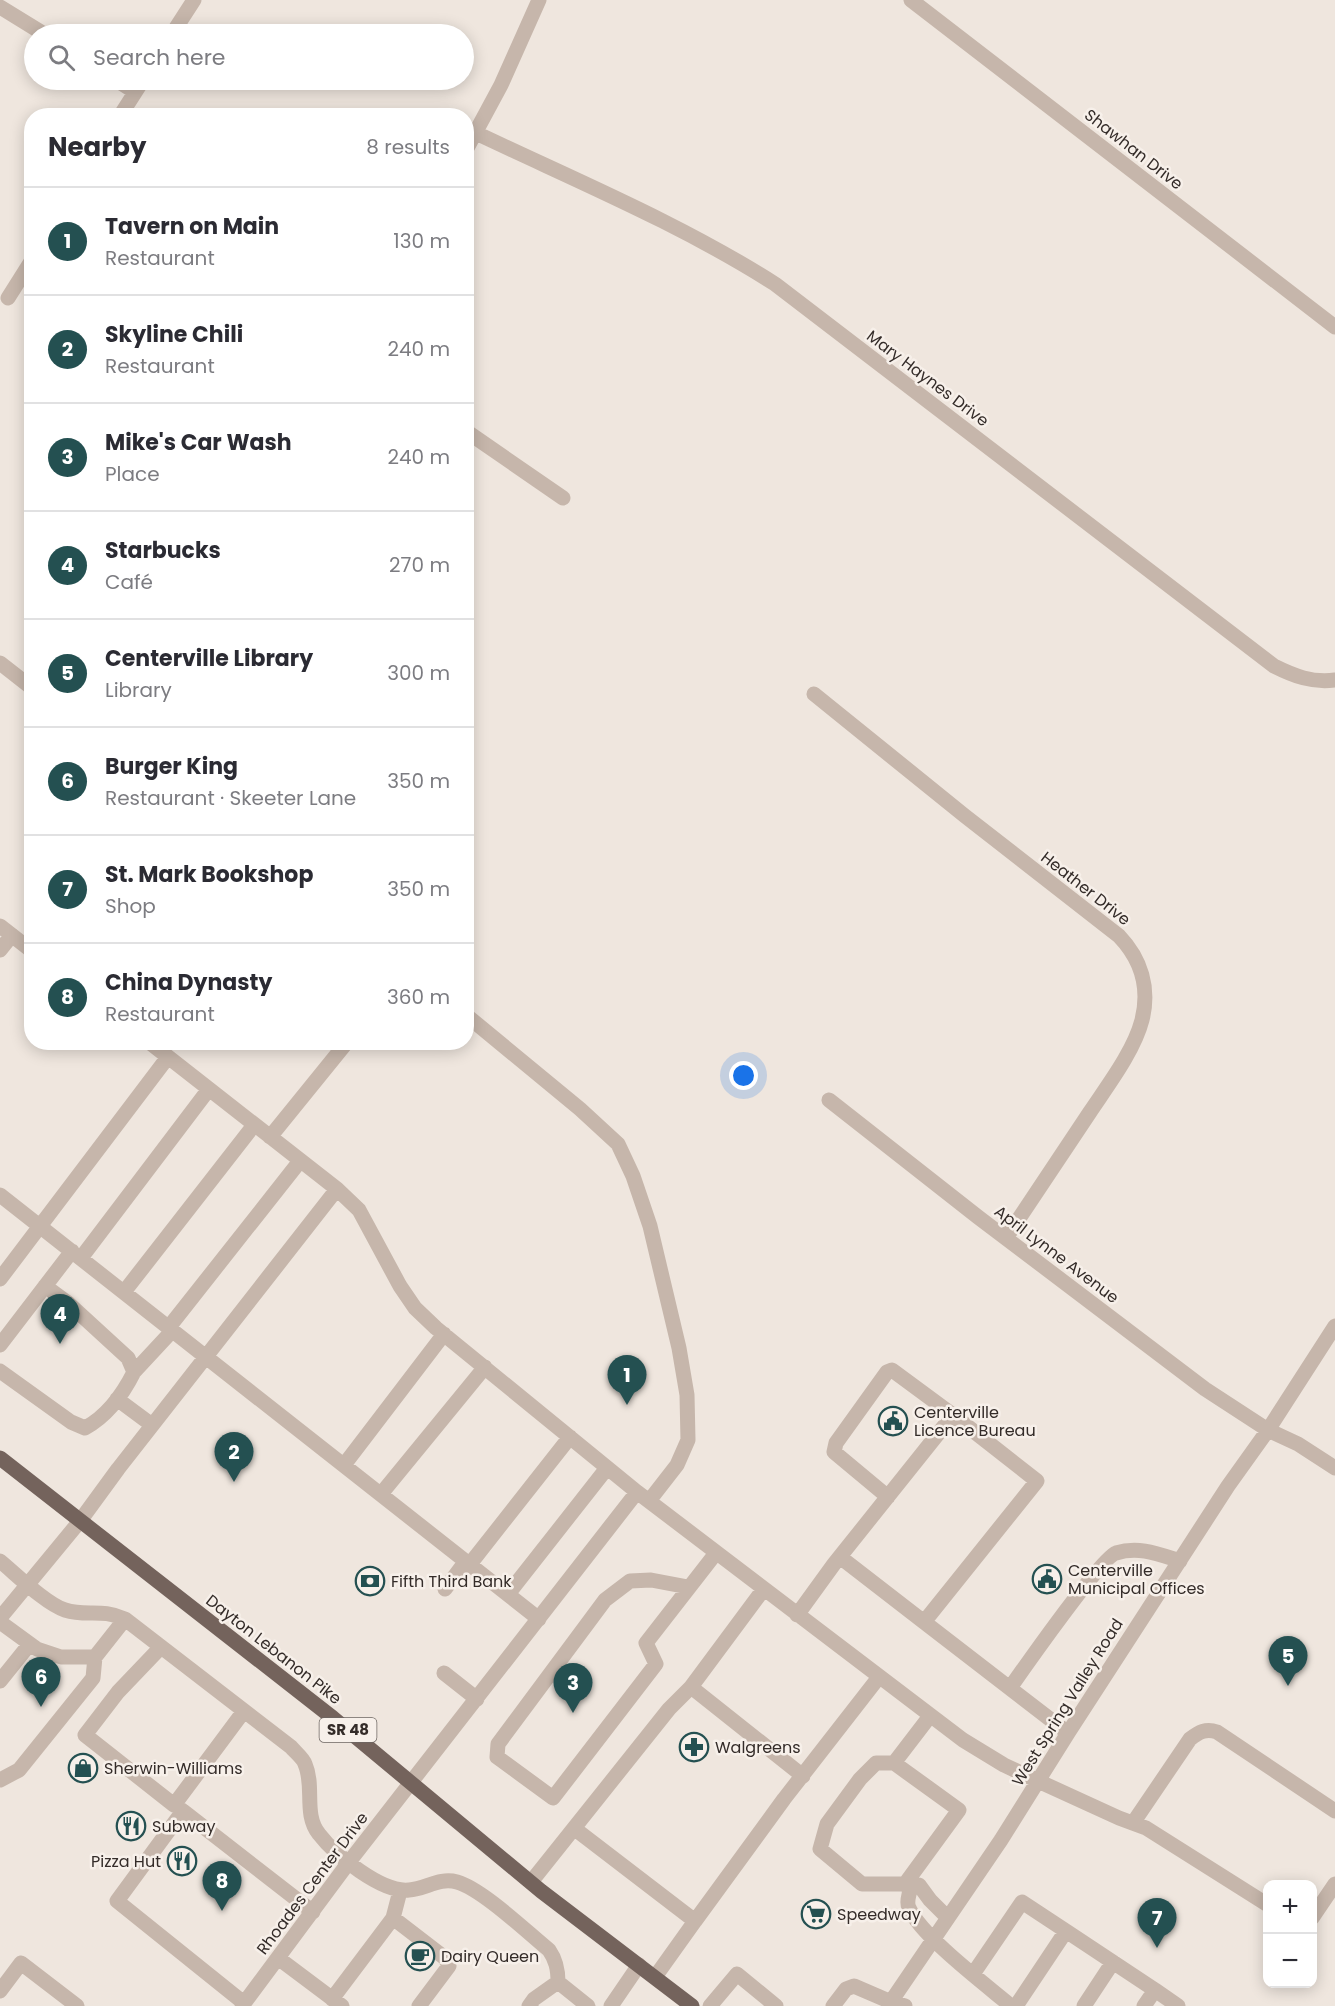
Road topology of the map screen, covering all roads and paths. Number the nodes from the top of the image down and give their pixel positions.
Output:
1 (194, 0) edge
2 (539, 0) edge
3 (911, 0) edge
4 (0, 7) edge
5 (28, 24) edge
6 (178, 24) edge
7 (136, 90) edge
8 (125, 108) edge
9 (476, 133) junction
10 (474, 136) edge
11 (24, 273) edge
12 (8, 298) dead end
13 (1335, 327) edge
14 (474, 437) edge
15 (563, 498) dead end
16 (0, 663) edge
17 (1335, 680) edge
18 (24, 682) edge
19 (814, 694) dead end
20 (6, 930) edge
21 (24, 945) edge
22 (0, 950) edge
23 (474, 1022) edge
24 (158, 1050) edge
25 (341, 1050) edge
26 (168, 1058) junction
27 (209, 1089) junction
28 (829, 1100) dead end
29 (254, 1125) junction
30 (270, 1137) junction
31 (300, 1161) junction
32 (337, 1189) junction
33 (0, 1195) edge
34 (41, 1227) junction
35 (1006, 1238) junction
36 (76, 1255) junction
37 (0, 1279) edge
38 (45, 1287) junction
39 (124, 1292) junction
40 (1335, 1326) edge
41 (171, 1329) junction
42 (444, 1334) junction
43 (0, 1345) edge
44 (207, 1356) junction
45 (485, 1367) junction
46 (0, 1371) edge
47 (134, 1372) junction
48 (117, 1399) junction
49 (953, 1415) junction
50 (152, 1425) junction
51 (1268, 1430) junction
52 (570, 1437) junction
53 (0, 1458) edge
54 (344, 1464) junction
55 (607, 1468) junction
56 (1335, 1468) edge
57 (381, 1494) junction
58 (643, 1497) junction
59 (888, 1497) junction
60 (80, 1521) junction
61 (716, 1553) junction
62 (840, 1557) junction
63 (0, 1561) edge
64 (1180, 1561) junction
65 (468, 1562) junction
66 (28, 1584) junction
67 (688, 1587) junction
68 (444, 1589) dead end
69 (763, 1590) junction
70 (508, 1594) junction
71 (797, 1616) junction
72 (125, 1619) junction
73 (540, 1619) junction
74 (0, 1620) edge
75 (924, 1622) junction
76 (29, 1644) junction
77 (161, 1647) junction
78 (95, 1657) junction
79 (444, 1673) dead end
80 (879, 1677) junction
81 (0, 1681) edge
82 (692, 1687) junction
83 (1010, 1688) junction
84 (477, 1700) junction
85 (244, 1711) junction
86 (930, 1716) junction
87 (1068, 1733) junction
88 (894, 1763) junction
89 (803, 1776) junction
90 (0, 1780) edge
91 (1038, 1781) junction
92 (412, 1783) junction
93 (179, 1808) junction
94 (1335, 1810) edge
95 (1133, 1823) junction
96 (575, 1829) junction
97 (349, 1862) junction
98 (531, 1882) junction
99 (1335, 1884) edge
100 (908, 1887) junction
101 (400, 1891) junction
102 (1263, 1902) edge
103 (1317, 1911) edge
104 (313, 1912) junction
105 (393, 1918) junction
106 (948, 1918) junction
107 (695, 1921) junction
108 (1066, 1931) junction
109 (934, 1939) junction
110 (278, 1958) junction
111 (1113, 1962) junction
112 (639, 1965) junction
113 (973, 1974) junction
114 (655, 1977) junction
115 (558, 1982) junction
116 (1155, 1990) junction
117 (0, 1991) edge
118 (337, 2002) edge
119 (243, 2004) edge
120 (894, 2005) edge
121 (77, 2006) edge
122 (419, 2006) edge
123 (530, 2006) edge
124 (588, 2006) edge
125 (611, 2006) edge
126 (692, 2006) edge
127 (710, 2006) edge
128 (776, 2006) edge
129 (833, 2006) edge
130 (1011, 2006) edge
131 (1016, 2006) edge
132 (1084, 2006) edge
133 (1144, 2006) edge
134 (1178, 2006) edge

1 - 6 street
2 - 9 street
3 - 13 street, Shawhan Drive
4 - 5 street
7 - 8 street
9 - 10 street
9 - 17 street, Mary Haynes Drive
11 - 12 street
14 - 15 street
16 - 18 street
19 - 35 street, Heather Drive
20 - 21 street
20 - 22 street
23 - 58 street, Rhoades Center Drive
24 - 26 street
25 - 30 street
26 - 27 street
26 - 34 street
27 - 29 street
27 - 36 street
28 - 35 street, April Lynne Avenue
29 - 30 street
29 - 39 street
30 - 31 street
31 - 32 street
31 - 41 street
32 - 42 street
32 - 44 street
33 - 34 street
34 - 36 street
34 - 37 street
35 - 51 street, April Lynne Avenue
36 - 38 street
36 - 39 street
38 - 43 street
38 - 47 street
39 - 41 street
40 - 51 street, West Spring Valley Road
41 - 44 street
41 - 47 street
42 - 45 street
42 - 54 street
44 - 50 street
44 - 54 street
45 - 52 street
45 - 57 street
46 - 48 street
47 - 48 street
48 - 50 street
49 - 59 street
49 - 59 street
49 - 75 street
50 - 60 street
51 - 56 street, April Lynne Avenue
51 - 64 street, West Spring Valley Road
52 - 55 street
52 - 65 street
53 - 60 main road, Dayton Lebanon Pike / SR 48
54 - 57 street
55 - 58 street
55 - 70 street
57 - 65 street
58 - 61 street
58 - 73 street, Rhoades Center Drive
59 - 62 street
60 - 66 street
60 - 92 main road, Dayton Lebanon Pike / SR 48
61 - 67 street
61 - 69 street
62 - 71 street
62 - 75 street
63 - 66 street
64 - 83 street
64 - 87 street, West Spring Valley Road
65 - 68 street
65 - 70 street
66 - 72 street
66 - 74 street
67 - 67 street
69 - 71 street
69 - 82 street
70 - 73 street
71 - 80 street
72 - 77 street
72 - 78 street
73 - 84 street, Rhoades Center Drive
74 - 76 street
75 - 83 street
76 - 78 street
76 - 81 street
77 - 85 street
77 - 93 street
78 - 90 street
79 - 84 street
80 - 86 street
80 - 89 street
82 - 89 street
82 - 96 street
83 - 87 street
84 - 92 street, Rhoades Center Drive
85 - 93 street
85 - 97 street
86 - 88 street
86 - 91 street
87 - 91 street, West Spring Valley Road
88 - 100 street
88 - 100 street
89 - 107 street
91 - 95 street
91 - 106 street, West Spring Valley Road
92 - 97 street, Rhoades Center Drive
92 - 98 main road, Dayton Lebanon Pike / SR 48
93 - 104 street
93 - 119 street
94 - 95 street
95 - 102 street
96 - 98 street
96 - 107 street
97 - 101 street
97 - 104 street, Rhoades Center Drive
98 - 112 main road, Dayton Lebanon Pike / SR 48
99 - 103 street
100 - 106 street
100 - 109 street
101 - 105 street
101 - 115 street
104 - 110 street, Rhoades Center Drive
105 - 118 street
105 - 122 street
106 - 109 street, West Spring Valley Road
107 - 114 street
108 - 111 street
108 - 113 street
108 - 131 street
109 - 113 street
109 - 120 street, West Spring Valley Road
110 - 118 street
110 - 119 street, Rhoades Center Drive
111 - 116 street
111 - 132 street
112 - 114 main road, Dayton Lebanon Pike / SR 48
112 - 125 street
113 - 130 street
114 - 126 main road, Dayton Lebanon Pike / SR 48
115 - 123 street
115 - 124 street
116 - 133 street
116 - 134 street
117 - 121 street
120 - 129 street
127 - 128 street

